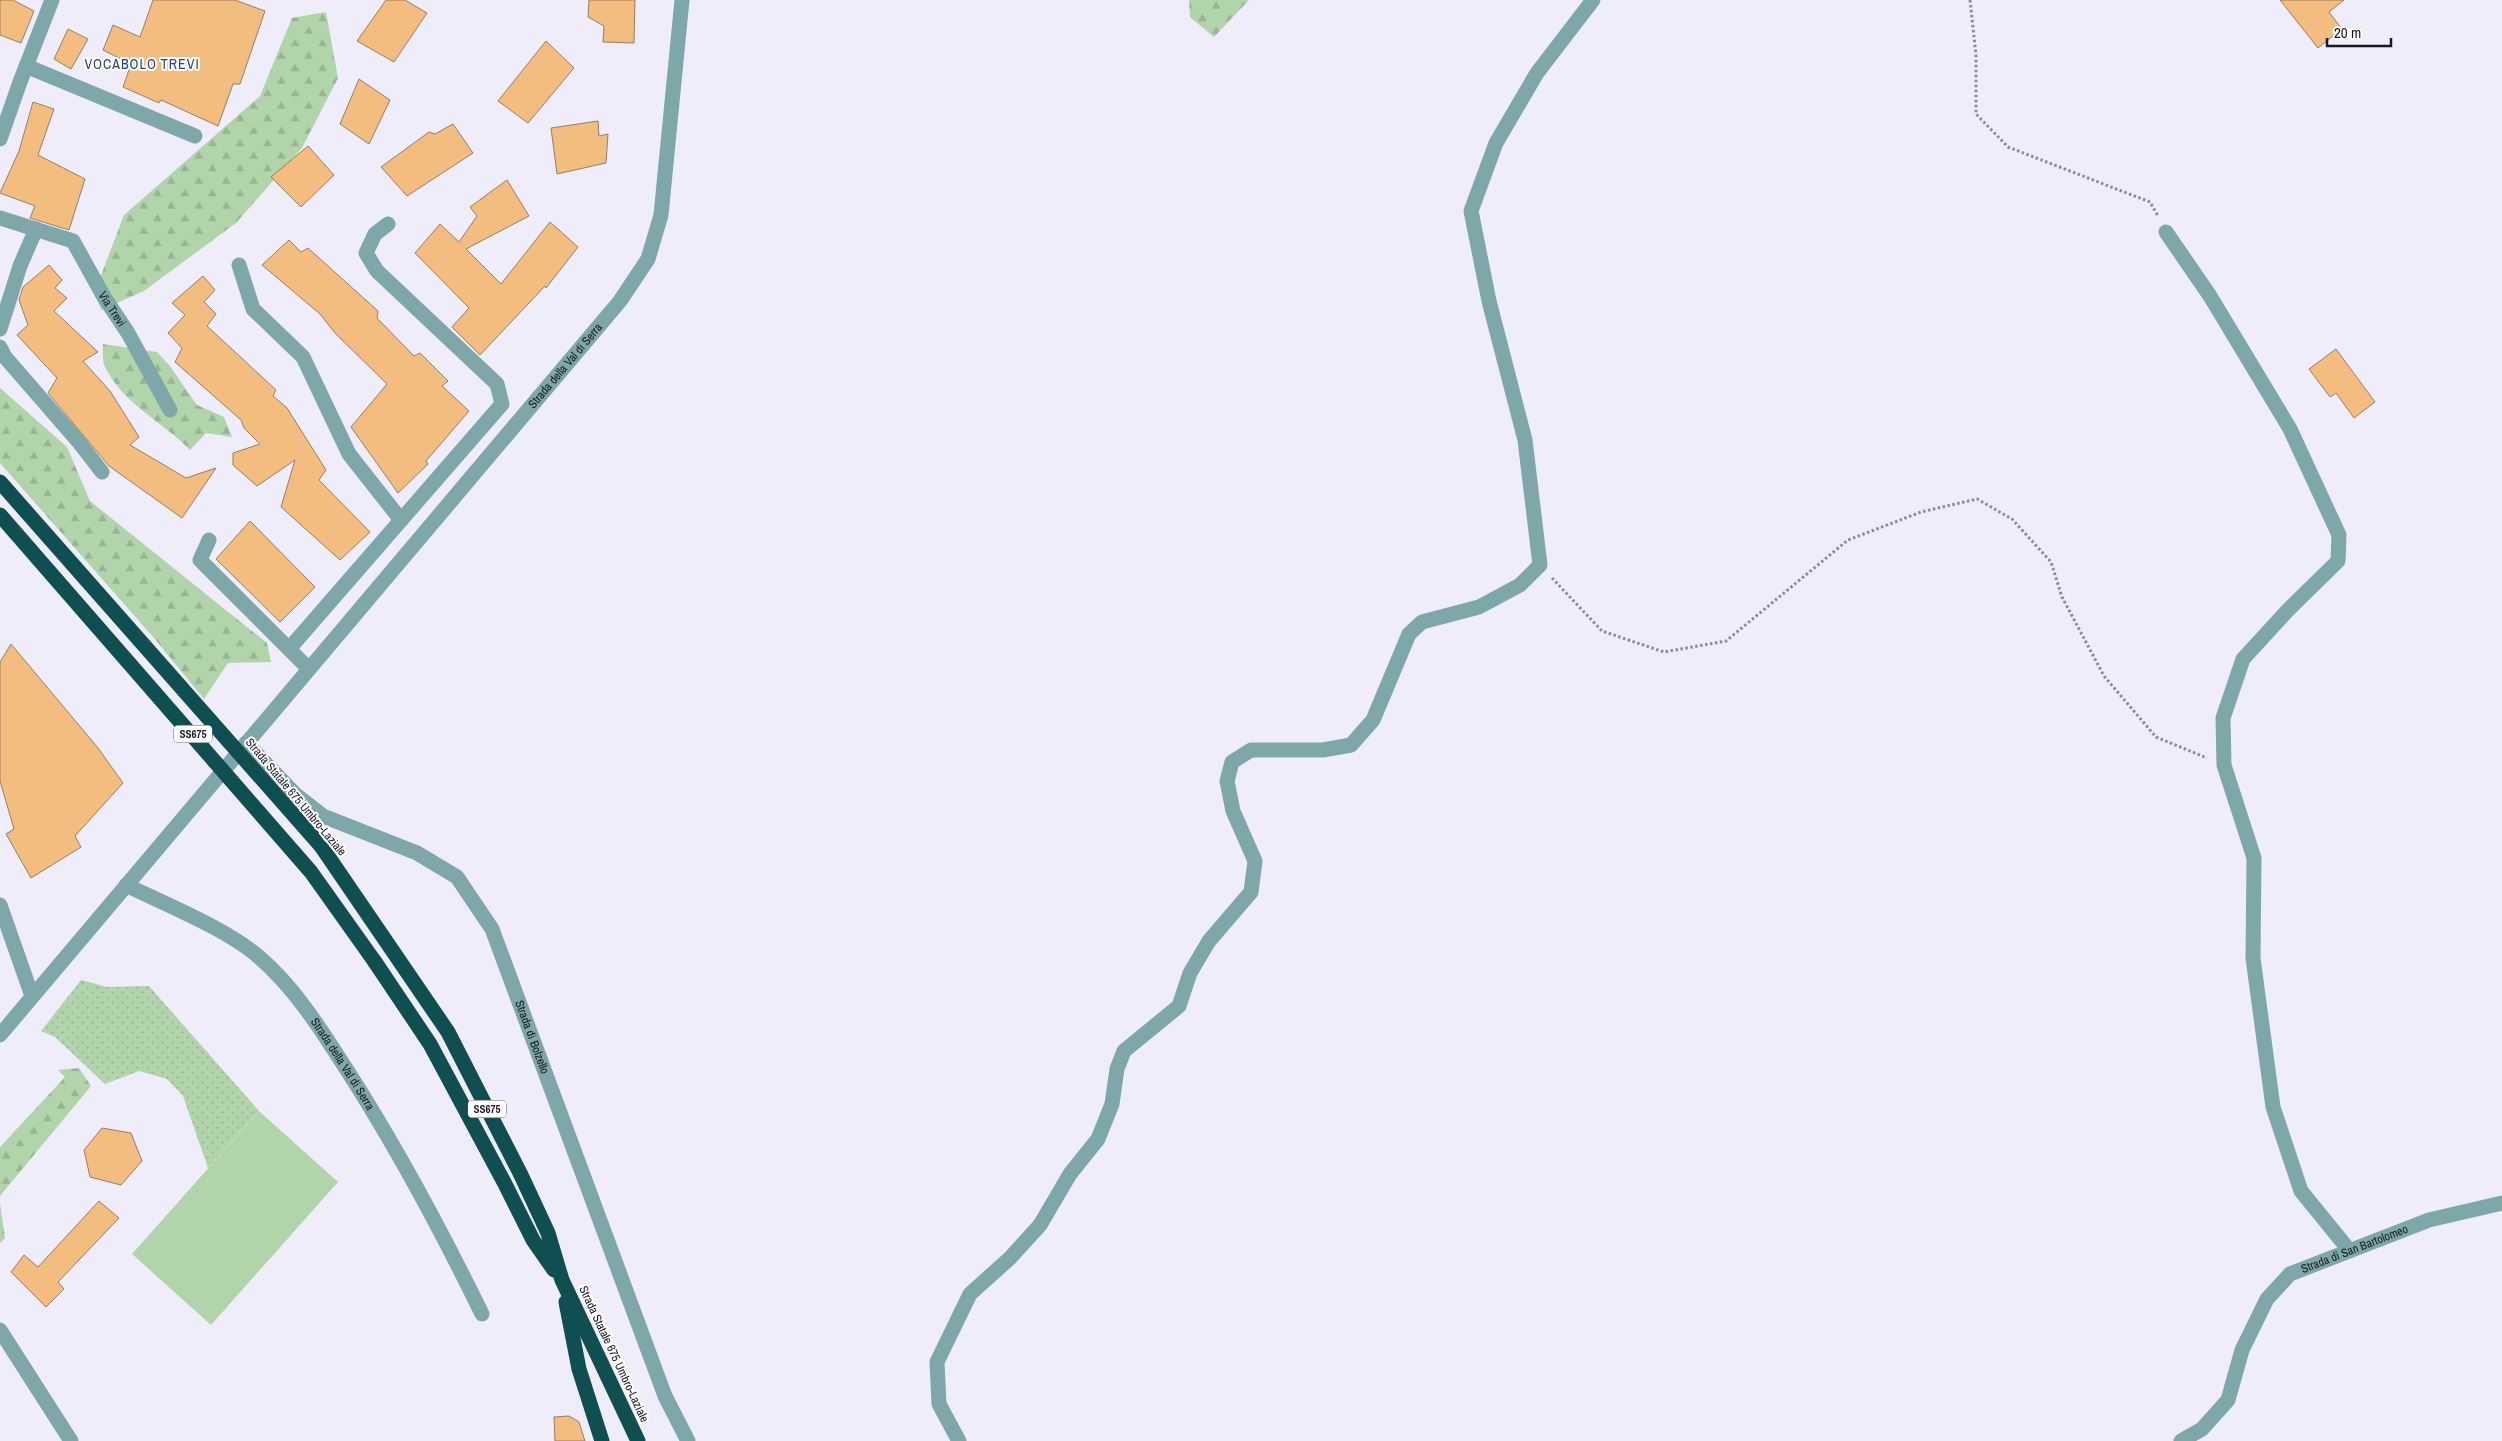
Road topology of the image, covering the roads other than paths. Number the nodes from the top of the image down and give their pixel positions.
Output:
1 (52, 0) edge
2 (682, 0) edge
3 (1593, 0) edge
4 (26, 66) junction
5 (195, 136) dead end
6 (0, 139) edge
7 (0, 218) edge
8 (388, 224) dead end
9 (36, 229) junction
10 (2166, 232) road end
11 (240, 265) dead end
12 (0, 329) edge
13 (0, 347) edge
14 (170, 410) dead end
15 (102, 472) dead end
16 (0, 482) edge
17 (0, 516) edge
18 (401, 520) junction
19 (209, 540) dead end
20 (289, 649) junction
21 (309, 669) junction
22 (246, 743) junction
23 (126, 885) junction
24 (0, 905) edge
25 (32, 996) junction
26 (0, 1035) edge
27 (2502, 1203) edge
28 (2349, 1250) junction
29 (562, 1280) junction
30 (482, 1314) dead end
31 (0, 1330) edge
32 (71, 1441) edge
33 (602, 1441) edge
34 (638, 1441) edge
35 (688, 1441) edge
36 (959, 1441) edge
37 (2181, 1441) edge

1 - 4 street
2 - 21 street, Strada della Val di Serra
3 - 36 street
4 - 5 street
4 - 6 street
7 - 9 street, Via Trevi
8 - 18 street
9 - 12 street
9 - 14 street, Via Trevi
10 - 28 street
11 - 18 street
13 - 15 street
16 - 29 highway, Strada Statale 675 Umbro-Laziale / SS675, bridge
17 - 29 highway, Strada Statale 675 Umbro-Laziale / SS675, bridge
18 - 20 street
19 - 20 street
20 - 21 street
21 - 22 street, Strada della Val di Serra
22 - 23 street, Strada della Val di Serra
22 - 35 street, Strada di Bolzello
23 - 25 street, Strada della Val di Serra
23 - 30 street, Strada della Val di Serra
24 - 25 street
25 - 26 street, Strada della Val di Serra
27 - 28 street, Strada di San Bartolomeo
28 - 37 street, Strada di San Bartolomeo
29 - 33 highway
29 - 34 highway, Strada Statale 675 Umbro-Laziale / SS675
31 - 32 street

